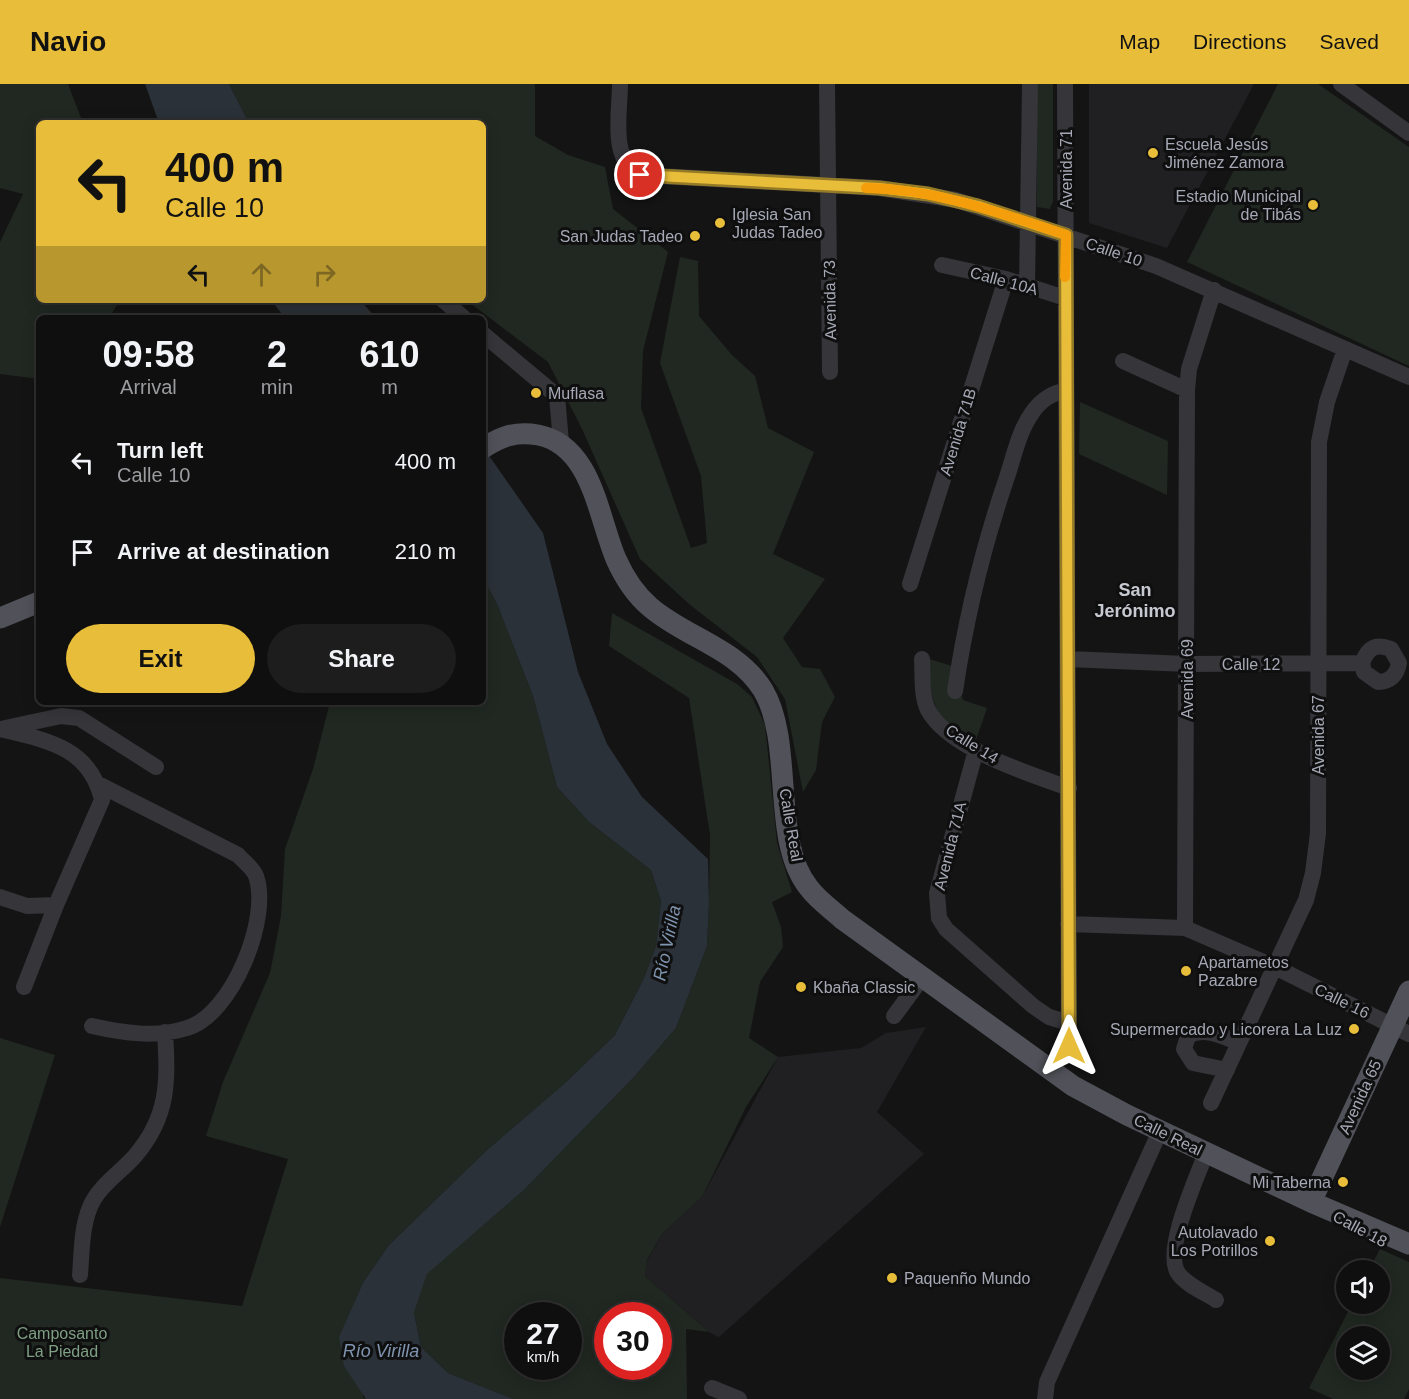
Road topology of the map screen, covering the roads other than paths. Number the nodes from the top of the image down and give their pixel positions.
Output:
1 (620, 84) edge
2 (827, 84) edge
3 (1030, 84) edge
4 (1065, 84) edge
5 (1341, 84) edge
6 (1409, 133) edge
7 (828, 187) junction
8 (1029, 223) junction
9 (1066, 235) junction
10 (942, 265) dead end
11 (1006, 279) junction
12 (1027, 286) junction
13 (1214, 291) junction
14 (1065, 298) junction
15 (446, 303) edge
16 (460, 315) edge
17 (486, 337) edge
18 (1345, 349) junction
19 (1123, 361) dead end
20 (830, 372) dead end
21 (1409, 377) edge
22 (1187, 390) junction
23 (1065, 391) junction
24 (561, 442) junction
25 (490, 444) edge
26 (910, 584) dead end
27 (36, 603) edge
28 (0, 618) edge
29 (922, 659) dead end
30 (1068, 660) junction
31 (1362, 663) dead end
32 (1187, 664) junction
33 (1318, 664) junction
34 (955, 691) dead end
35 (1, 729) edge
36 (976, 750) junction
37 (156, 767) dead end
38 (98, 784) junction
39 (1069, 788) junction
40 (0, 897) edge
41 (56, 905) junction
42 (1068, 924) junction
43 (1185, 928) junction
44 (1275, 968) junction
45 (922, 978) junction
46 (24, 987) dead end
47 (1409, 991) edge
48 (894, 1016) dead end
49 (1069, 1023) junction
50 (92, 1026) dead end
51 (1401, 1030) edge
52 (165, 1032) junction
53 (1239, 1043) junction
54 (1069, 1046) dead end
55 (1227, 1070) junction
56 (1210, 1103) dead end
57 (1160, 1131) junction
58 (1206, 1153) junction
59 (1311, 1202) junction
60 (1409, 1244) edge
61 (1409, 1255) edge
62 (80, 1275) dead end
63 (1216, 1300) dead end
64 (712, 1388) dead end
65 (738, 1399) edge
66 (1045, 1399) edge

1 - 7 street, Calle 10
2 - 7 street, Avenida 73
3 - 8 street
4 - 9 street, Avenida 71
5 - 6 street
7 - 8 street, Calle 10
7 - 20 street, Avenida 73
8 - 9 street, Calle 10
8 - 12 street
9 - 13 street, Calle 10
9 - 14 street, Avenida 71
10 - 11 street, Calle 10A
11 - 12 street, Calle 10A
11 - 26 street, Avenida 71B
12 - 14 street, Calle 10A
13 - 18 street, Calle 10
13 - 22 street, Avenida 69
14 - 23 street, Avenida 71
15 - 16 street
17 - 24 street
18 - 21 street, Calle 10
18 - 33 street, Avenida 67
19 - 22 street
22 - 32 street, Avenida 69
23 - 30 street, Avenida 71
23 - 34 street
24 - 25 main road
24 - 45 main road, Calle Real
27 - 28 main road
29 - 36 street, Calle 14
30 - 32 street, Calle 12
30 - 39 street, Avenida 71
31 - 33 street, Calle 12
32 - 33 street, Calle 12
32 - 43 street, Avenida 69
33 - 44 street, Avenida 67
35 - 37 street
35 - 38 street
36 - 39 street, Calle 14
36 - 49 street, Avenida 71A
38 - 41 street
38 - 52 street
39 - 42 street, Avenida 71
40 - 41 street
41 - 46 street
42 - 43 street, Calle 16
42 - 49 street, Avenida 71
43 - 44 street, Calle 16
44 - 51 street, Calle 16
44 - 53 street, Avenida 67
45 - 48 street
45 - 57 main road, Calle Real
47 - 51 main road, Avenida 65
49 - 54 street, Avenida 71
50 - 52 street
51 - 59 main road, Avenida 65
52 - 62 street
53 - 55 street, Avenida 67
53 - 55 street
55 - 56 street, Avenida 67
57 - 58 main road, Calle Real
57 - 66 street
58 - 59 main road, Calle Real
58 - 63 street
59 - 60 main road, Calle Real
59 - 61 street, Calle 18
64 - 65 street

